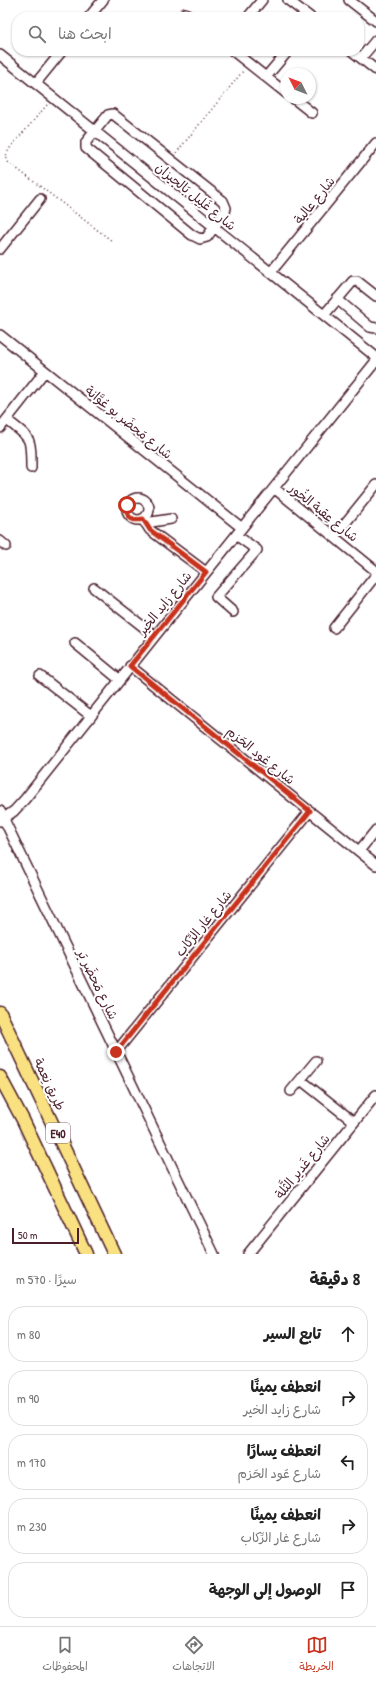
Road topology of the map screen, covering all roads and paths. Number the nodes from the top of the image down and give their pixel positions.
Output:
1 (103, 0) edge
2 (262, 0) edge
3 (288, 0) edge
4 (349, 0) edge
5 (93, 12) edge
6 (252, 12) edge
7 (304, 12) edge
8 (376, 21) edge
9 (376, 40) edge
10 (364, 54) edge
11 (0, 55) edge
12 (58, 56) edge
13 (239, 56) edge
14 (284, 56) edge
15 (358, 56) edge
16 (361, 58) joint
17 (249, 64) junction
18 (376, 70) edge
19 (266, 77) junction
20 (36, 84) junction
21 (280, 88) edge
22 (53, 97) junction
23 (301, 104) edge
24 (312, 113) dead end
25 (95, 131) junction
26 (376, 143) edge
27 (172, 160) junction
28 (40, 198) dead end
29 (215, 227) junction
30 (112, 241) dead end
31 (0, 249) edge
32 (271, 272) junction
33 (376, 296) edge
34 (337, 299) junction
35 (324, 315) junction
36 (376, 328) edge
37 (0, 335) edge
38 (376, 357) edge
39 (376, 361) edge
40 (44, 371) junction
41 (7, 420) junction
42 (0, 428) edge
43 (31, 468) dead end
44 (376, 485) edge
45 (274, 488) junction
46 (171, 519) dead end
47 (239, 532) junction
48 (334, 537) junction
49 (376, 571) edge
50 (206, 572) junction
51 (376, 575) edge
52 (94, 588) dead end
53 (233, 612) dead end
54 (334, 628) dead end
55 (155, 636) junction
56 (75, 643) dead end
57 (130, 666) junction
58 (40, 676) dead end
59 (120, 680) junction
60 (91, 716) junction
61 (310, 811) junction
62 (1, 817) edge
63 (376, 830) edge
64 (359, 851) junction
65 (376, 865) edge
66 (0, 1013) edge
67 (116, 1052) junction
68 (316, 1061) dead end
69 (0, 1076) edge
70 (301, 1080) junction
71 (291, 1091) dead end
72 (376, 1094) edge
73 (354, 1122) junction
74 (86, 1254) edge
75 (114, 1254) edge
76 (214, 1254) edge
77 (248, 1254) edge

1 - 5 street
2 - 6 street
3 - 7 street
4 - 8 street
9 - 10 street
11 - 20 street, شارع غَلِيل بَالجيزان
12 - 20 street
13 - 17 street
14 - 19 street
15 - 16 street
16 - 18 street
17 - 19 street
17 - 27 path
19 - 21 street
20 - 22 street, شارع غَلِيل بَالجيزان
22 - 25 street, شارع غَلِيل بَالجيزان
22 - 30 path
23 - 24 street
25 - 27 street
25 - 29 street, شارع غَلِيل بَالجيزان
25 - 29 street
26 - 32 street, شارع عالية
27 - 29 street
28 - 31 street
29 - 32 street, شارع غَلِيل بَالجيزان
32 - 35 street, شارع غَلِيل بَالجيزان
33 - 34 street
34 - 35 street
34 - 36 street
35 - 38 street, شارع غَلِيل بَالجيزان
37 - 40 street, شارع مَحضَر بو عُوَّانة
39 - 45 street, شارع زايد الخير
40 - 41 street
40 - 47 street, شارع مَحضَر بو عُوَّانة
41 - 42 street
41 - 43 street
44 - 48 street
45 - 47 street, شارع زايد الخير
45 - 48 street, شارع عِقبة الخُور
46 - 50 street
47 - 50 street, شارع زايد الخير
47 - 53 street, شارع مَحضَر بو عُوَّانة
48 - 49 street, شارع عِقبة الخُور
50 - 55 street, شارع زايد الخير
51 - 54 street
52 - 55 street
55 - 57 street, شارع زايد الخير
56 - 59 street
57 - 59 street, شارع زايد الخير
57 - 61 street, شارع عُود الحَزم
58 - 60 street
59 - 60 street, شارع زايد الخير
60 - 62 street, شارع زايد الخير
61 - 64 street, شارع عُود الحَزم
61 - 67 street, شارع غار الرِّكاب
62 - 67 street, شارع مَحضَر بَر
63 - 64 street
64 - 65 street, شارع عُود الحَزم
66 - 75 main road, طريق نِعمة / E40
67 - 76 street, شارع مَحضَر بَر
68 - 70 street
69 - 74 main road, E40
70 - 71 street
70 - 73 street
72 - 73 street, شارع غَدير الثَّلة
73 - 77 street, شارع غَدير الثَّلة

